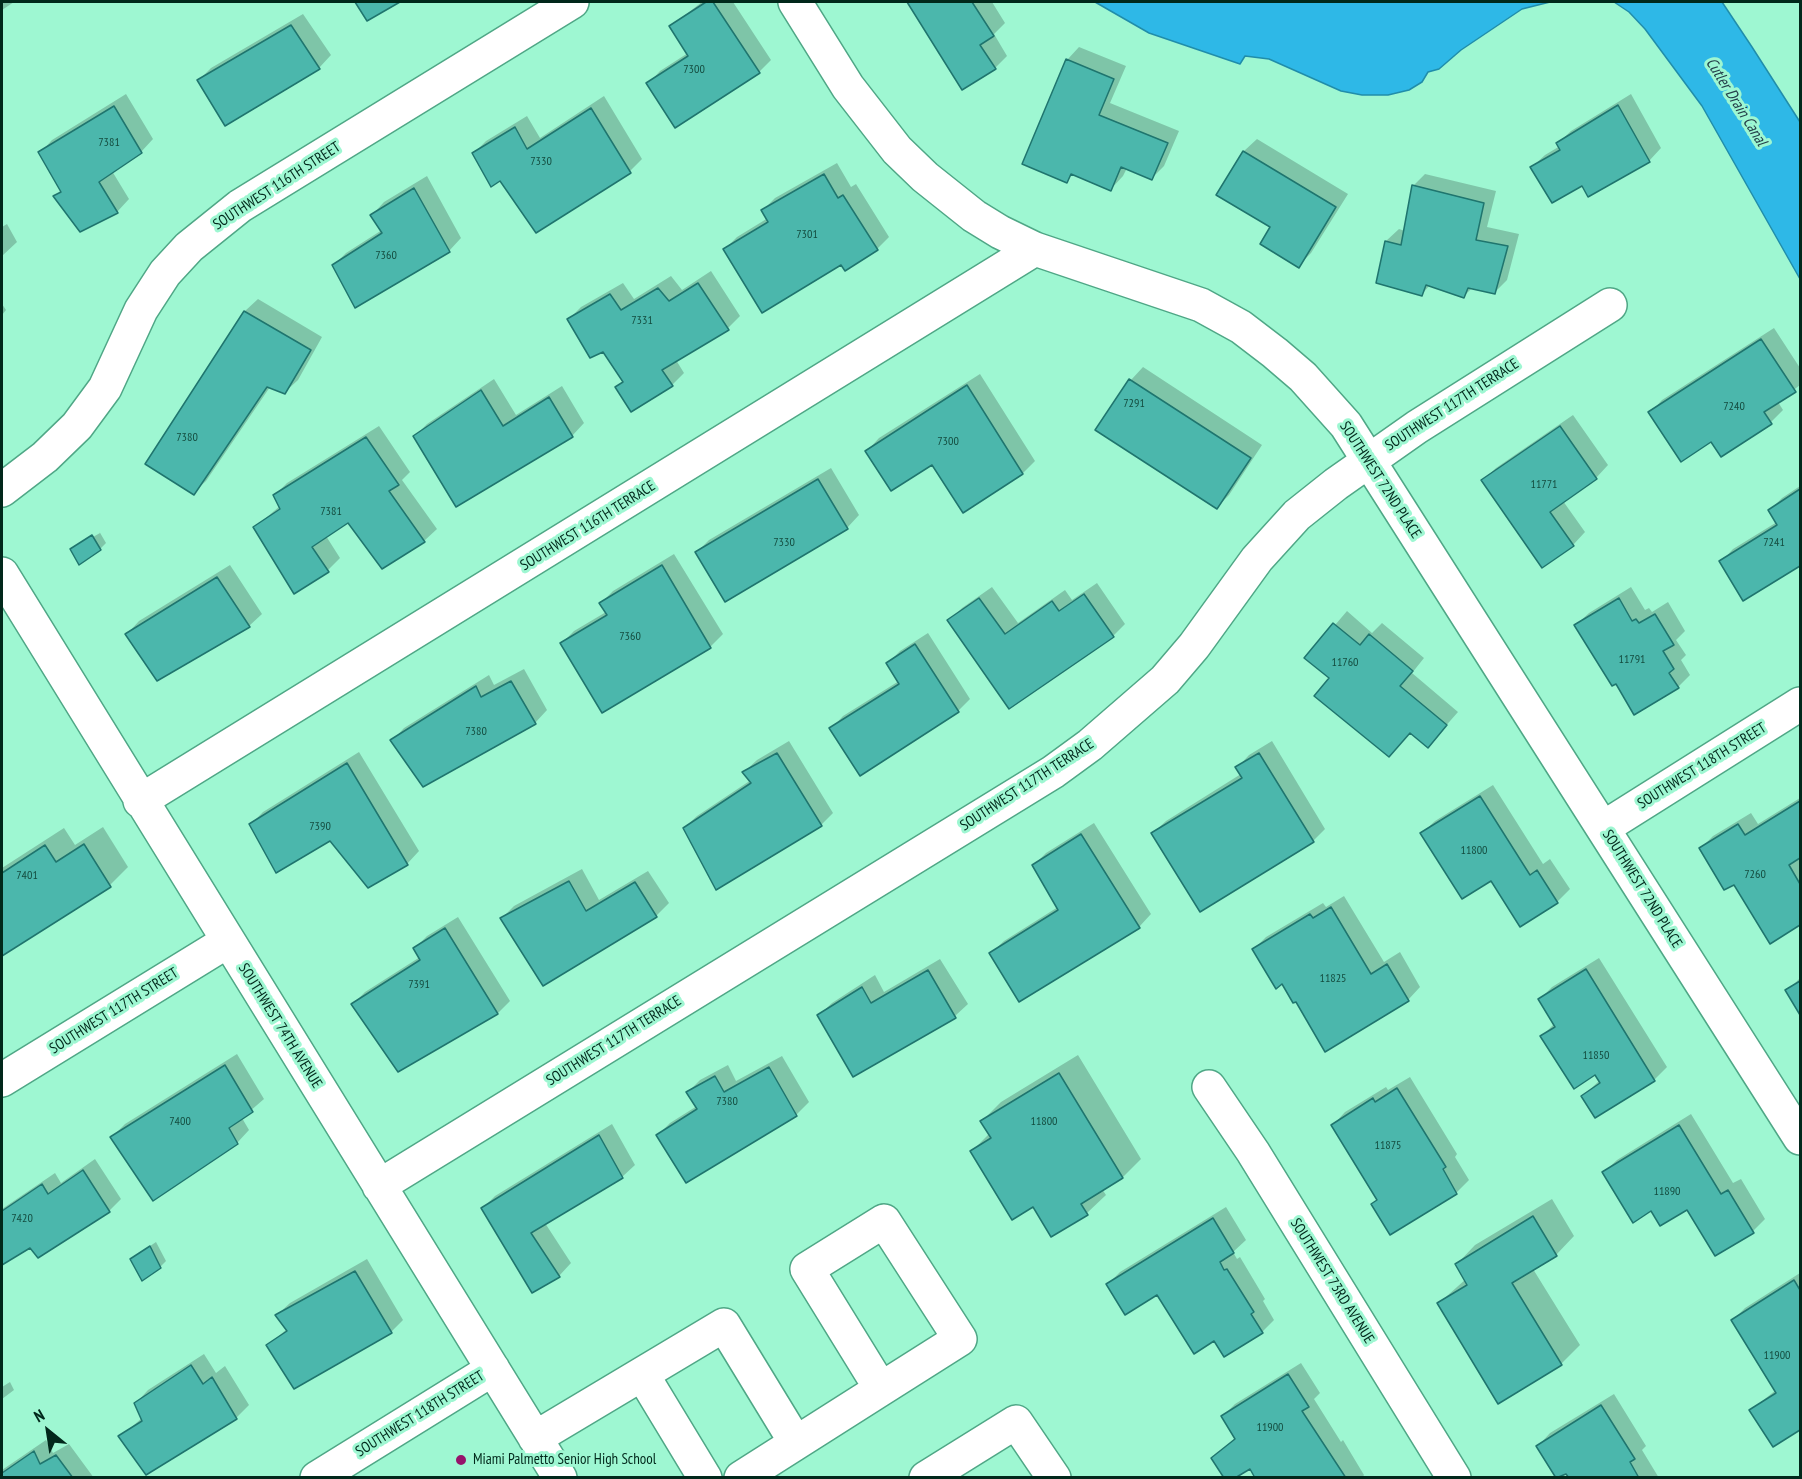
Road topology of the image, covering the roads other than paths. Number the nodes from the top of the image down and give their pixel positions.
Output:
1 (572, 2) edge
2 (795, 2) edge
3 (1035, 249) junction
4 (1610, 305) dead end
5 (1369, 459) junction
6 (2, 490) edge
7 (2, 574) edge
8 (1800, 704) edge
9 (140, 801) junction
10 (1603, 828) junction
11 (228, 941) junction
12 (2, 1080) edge
13 (1209, 1087) dead end
14 (1800, 1138) edge
15 (379, 1186) junction
16 (493, 1369) junction
17 (642, 1374) junction
18 (881, 1389) junction
19 (535, 1438) junction
20 (796, 1443) junction
21 (317, 1478) edge
22 (560, 1478) edge
23 (705, 1478) edge
24 (741, 1478) edge
25 (926, 1478) edge
26 (1053, 1478) edge
27 (1454, 1478) edge

1 - 6 street, SOUTHWEST 116TH STREET
2 - 3 street, SOUTHWEST 72ND PLACE
3 - 5 street, SOUTHWEST 72ND PLACE
3 - 9 street, SOUTHWEST 116TH TERRACE
4 - 5 street, SOUTHWEST 117TH TERRACE
5 - 10 street, SOUTHWEST 72ND PLACE
5 - 15 street, SOUTHWEST 117TH TERRACE
7 - 9 street, SOUTHWEST 74TH AVENUE
8 - 10 street, SOUTHWEST 118TH STREET
9 - 11 street, SOUTHWEST 74TH AVENUE
10 - 14 street, SOUTHWEST 72ND PLACE
11 - 12 street, SOUTHWEST 117TH STREET
11 - 15 street, SOUTHWEST 74TH AVENUE
13 - 27 street, SOUTHWEST 73RD AVENUE
15 - 16 street, SOUTHWEST 74TH AVENUE
16 - 19 street, SOUTHWEST 74TH AVENUE
16 - 21 street, SOUTHWEST 118TH STREET
17 - 19 street
17 - 20 street
17 - 23 street
18 - 18 street
18 - 20 street
19 - 22 street, SOUTHWEST 74TH AVENUE
20 - 24 street
25 - 26 street

